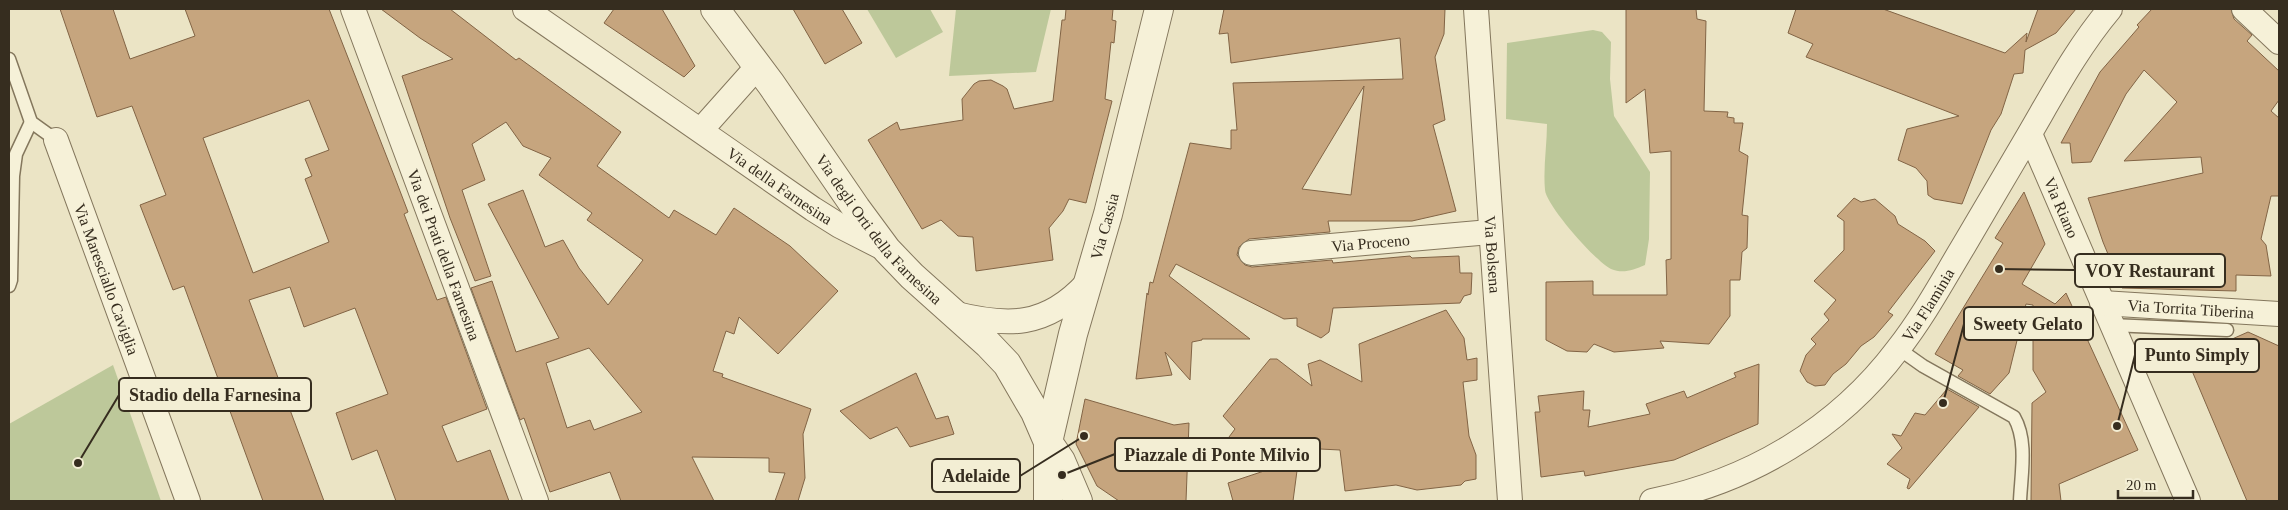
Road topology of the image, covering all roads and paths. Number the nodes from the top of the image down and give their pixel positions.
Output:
1 (353, 9) edge
2 (524, 9) edge
3 (715, 9) edge
4 (1159, 9) edge
5 (1476, 9) edge
6 (2110, 9) edge
7 (2244, 9) edge
8 (2279, 42) edge
9 (9, 59) edge
10 (758, 66) junction
11 (30, 122) junction
12 (701, 130) junction
13 (2030, 134) junction
14 (56, 140) joint
15 (11, 201) edge
16 (1490, 232) junction
17 (10, 241) edge
18 (888, 250) junction
19 (1251, 253) dead end
20 (1087, 283) junction
21 (9, 286) edge
22 (2102, 303) junction
23 (952, 313) junction
24 (2279, 314) edge
25 (2111, 325) junction
26 (2227, 330) dead end
27 (1899, 349) junction
28 (1048, 442) junction
29 (188, 501) edge
30 (536, 501) edge
31 (1048, 501) edge
32 (1078, 501) edge
33 (1510, 501) edge
34 (1652, 501) edge
35 (2020, 501) edge
36 (2188, 501) edge

1 - 30 street, Via dei Prati della Farnesina
2 - 12 street, Via della Farnesina
3 - 10 street, Via degli Orti della Farnesina
4 - 20 street, Via Cassia
5 - 16 street, Via Bolsena
6 - 13 street, Via Flaminia
7 - 8 street
9 - 11 lane
10 - 12 street
10 - 18 street, Via degli Orti della Farnesina
11 - 14 lane
11 - 15 lane
12 - 18 street, Via della Farnesina
13 - 22 street, Via Riano
13 - 27 street, Via Flaminia
14 - 29 street, Via Maresciallo Caviglia
15 - 17 lane
16 - 19 street, Via Proceno
16 - 33 street, Via Bolsena
17 - 21 lane
18 - 23 street, Via degli Orti della Farnesina
20 - 23 street
20 - 28 street, Via Cassia
22 - 24 street, Via Torrita Tiberina
22 - 25 street, Via Riano
23 - 28 street, Via degli Orti della Farnesina
25 - 26 lane
25 - 36 street, Via Riano
27 - 34 street, Via Flaminia
27 - 35 lane
28 - 31 street
28 - 32 street

